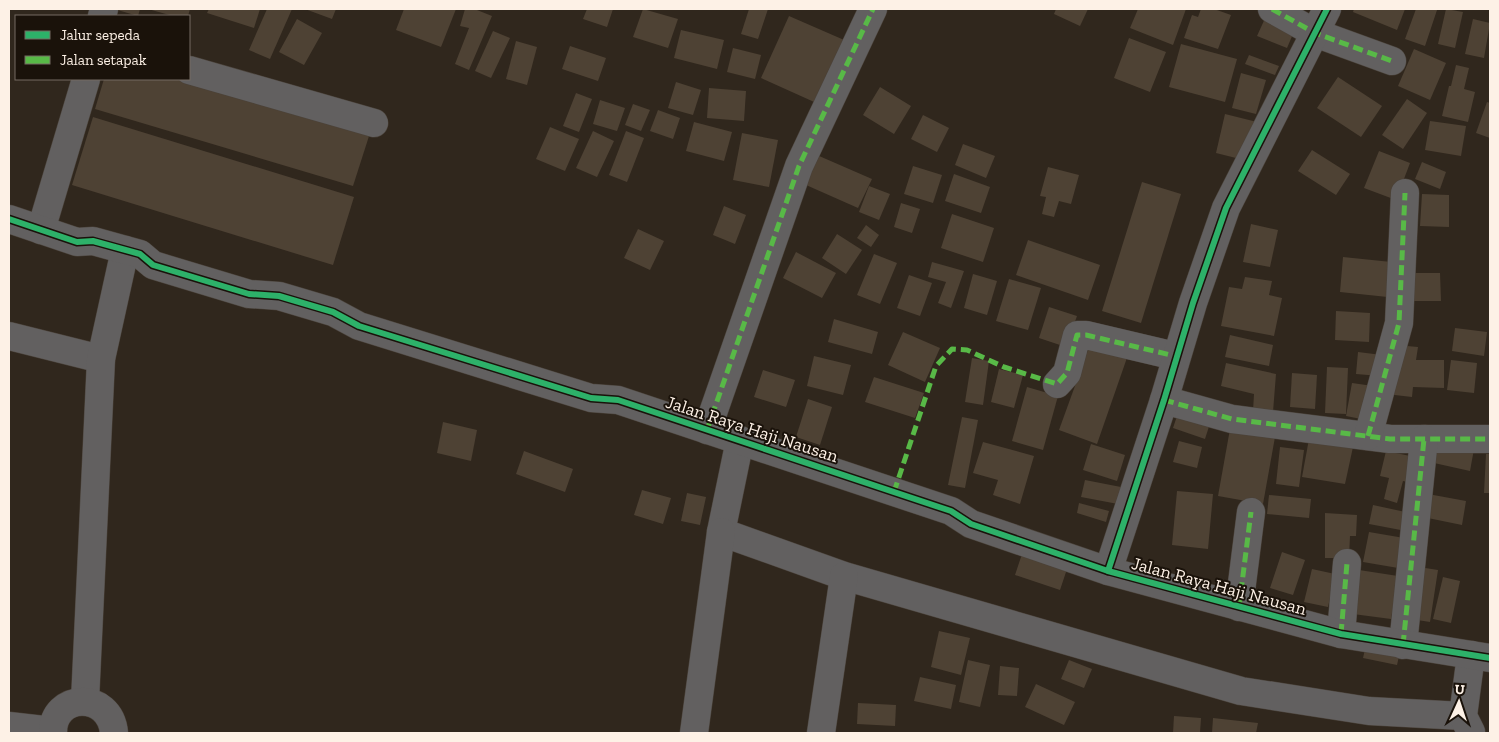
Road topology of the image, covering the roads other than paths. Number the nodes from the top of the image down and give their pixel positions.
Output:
1 (873, 9) edge
2 (1272, 9) edge
3 (1327, 9) edge
4 (1315, 33) junction
5 (1392, 61) dead end
6 (190, 70) edge
7 (86, 80) edge
8 (374, 124) dead end
9 (1405, 193) dead end
10 (9, 219) edge
11 (41, 230) junction
12 (125, 250) junction
13 (9, 336) edge
14 (1175, 356) junction
15 (101, 359) junction
16 (1057, 384) dead end
17 (1164, 400) junction
18 (707, 430) junction
19 (1368, 436) junction
20 (1490, 438) edge
21 (1424, 439) junction
22 (740, 440) junction
23 (1251, 512) dead end
24 (720, 532) junction
25 (1347, 563) dead end
26 (1108, 571) junction
27 (844, 576) junction
28 (1239, 607) junction
29 (1340, 634) junction
30 (1403, 645) junction
31 (1481, 656) edge
32 (84, 701) junction
33 (1467, 725) edge
34 (9, 726) edge
35 (53, 732) edge
36 (114, 733) edge
37 (694, 733) edge
38 (821, 733) edge

1 - 18 street
2 - 4 street
3 - 4 street
4 - 5 street
4 - 14 street
6 - 8 street
7 - 11 street
9 - 19 street
10 - 11 street, Jalan Raya Haji Nausan
11 - 12 street, Jalan Raya Haji Nausan
12 - 15 street
12 - 18 street, Jalan Raya Haji Nausan
13 - 15 street
14 - 16 street
14 - 17 street
15 - 32 street
17 - 19 street
17 - 26 street
18 - 22 street, Jalan Raya Haji Nausan
19 - 21 street
20 - 21 street
21 - 30 street
22 - 24 street
22 - 26 street, Jalan Raya Haji Nausan
23 - 28 street
24 - 27 street
24 - 37 street
25 - 29 street
26 - 28 street, Jalan Raya Haji Nausan
27 - 33 street
27 - 38 street
28 - 29 street, Jalan Raya Haji Nausan
29 - 30 street, Jalan Raya Haji Nausan
30 - 31 street, Jalan Raya Haji Nausan
31 - 33 street
32 - 35 street
32 - 36 street
34 - 35 street

